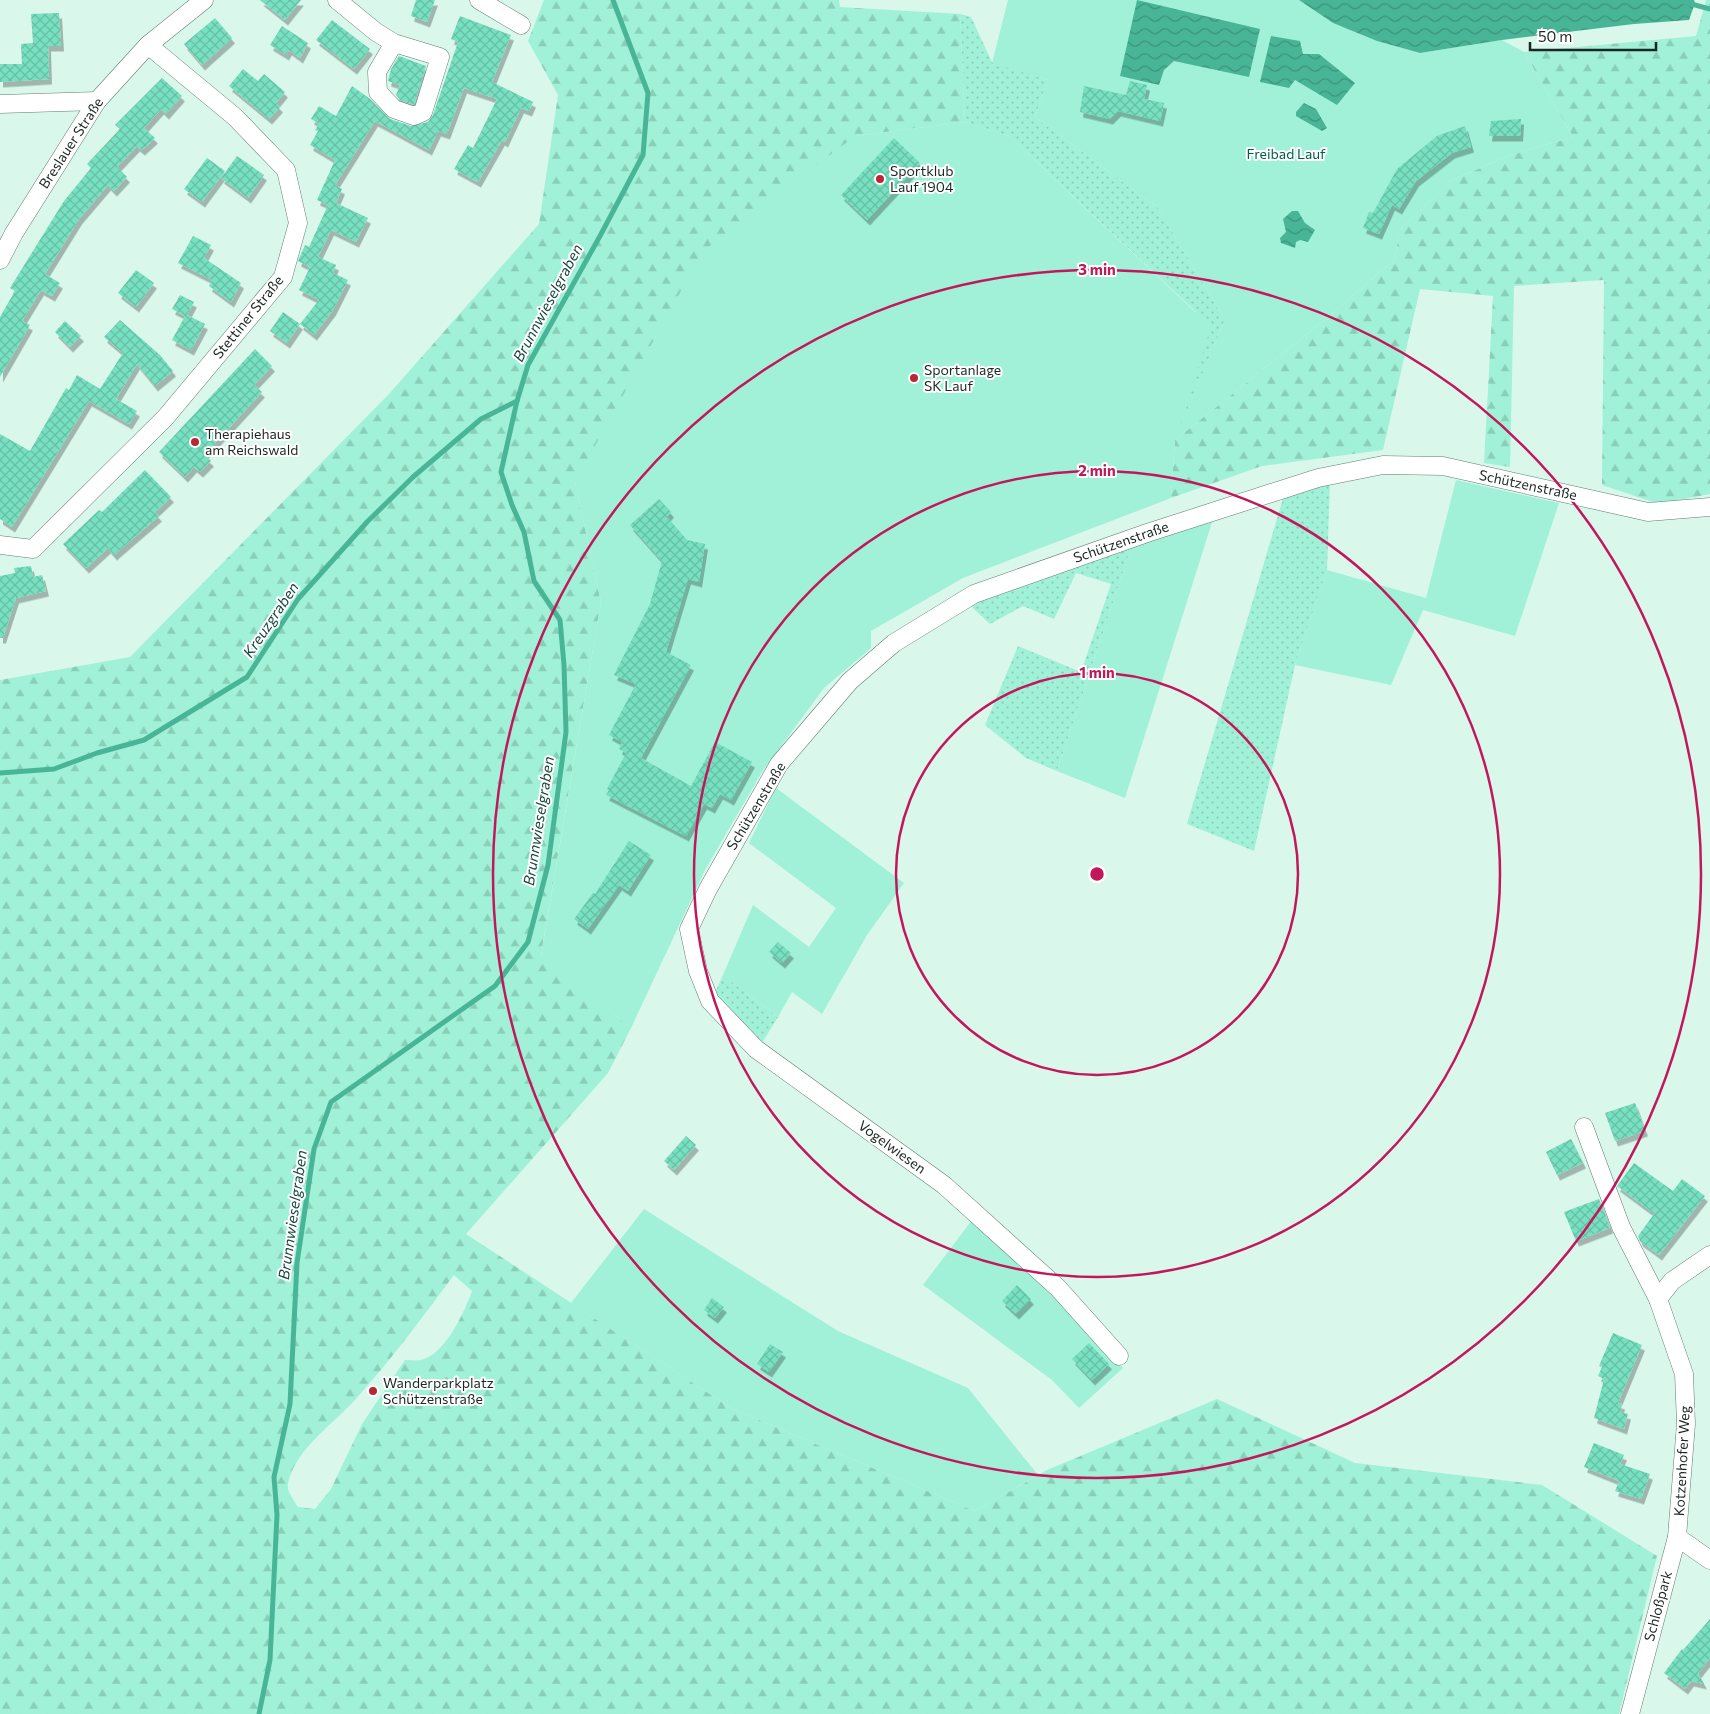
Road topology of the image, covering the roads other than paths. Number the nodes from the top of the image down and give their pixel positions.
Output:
1 (204, 0) edge
2 (337, 0) edge
3 (479, 0) edge
4 (521, 25) dead end
5 (394, 43) dead end
6 (148, 45) junction
7 (96, 101) junction
8 (0, 104) edge
9 (0, 260) edge
10 (1710, 508) edge
11 (0, 545) edge
12 (689, 929) joint
13 (1584, 1127) dead end
14 (1710, 1254) edge
15 (1658, 1299) junction
16 (1119, 1356) dead end
17 (1677, 1537) junction
18 (1710, 1560) edge
19 (1630, 1714) edge

1 - 6 street, Breslauer Straße
2 - 5 street
3 - 4 street
6 - 7 street, Breslauer Straße
6 - 11 street, Stettiner Straße
7 - 8 street
7 - 9 street, Breslauer Straße
10 - 12 street, Schützenstraße
12 - 16 street, Vogelwiesen
13 - 15 street, Kotzenhofer Weg
14 - 15 street
15 - 17 street, Kotzenhofer Weg
17 - 18 street
17 - 19 street, Schloßpark

